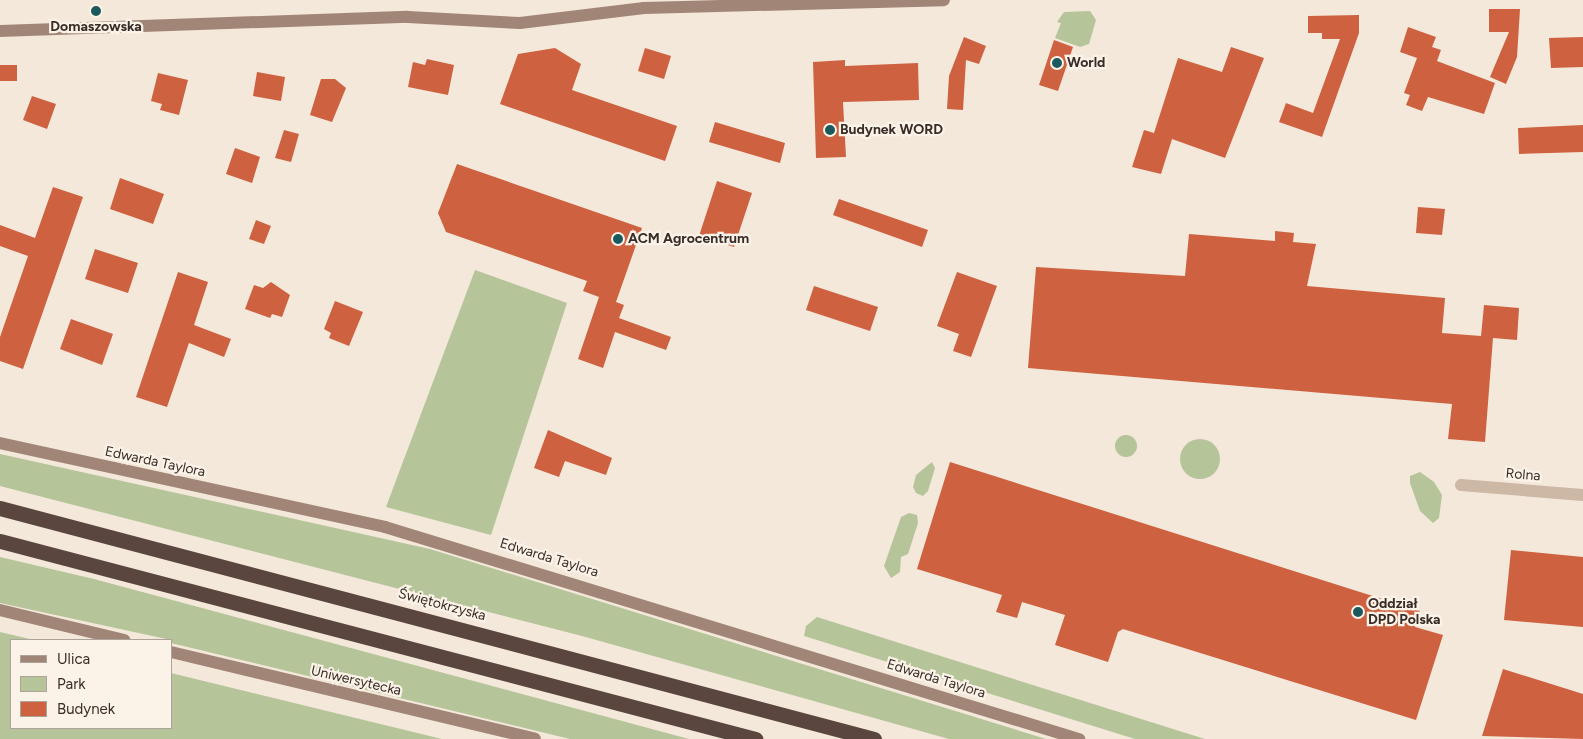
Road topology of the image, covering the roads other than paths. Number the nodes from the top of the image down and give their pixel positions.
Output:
1 (944, 0) edge
2 (0, 31) edge
3 (0, 443) edge
4 (1461, 485) dead end
5 (1583, 495) edge
6 (0, 508) edge
7 (0, 540) edge
8 (0, 610) edge
9 (120, 639) edge
10 (172, 652) edge
11 (535, 739) edge
12 (755, 739) edge
13 (874, 739) edge
14 (1079, 739) edge

1 - 2 street
3 - 14 street, Edwarda Taylora
4 - 5 street, Rolna
6 - 13 highway, Świętokrzyska
7 - 12 highway
8 - 9 street
10 - 11 street, Uniwersytecka

